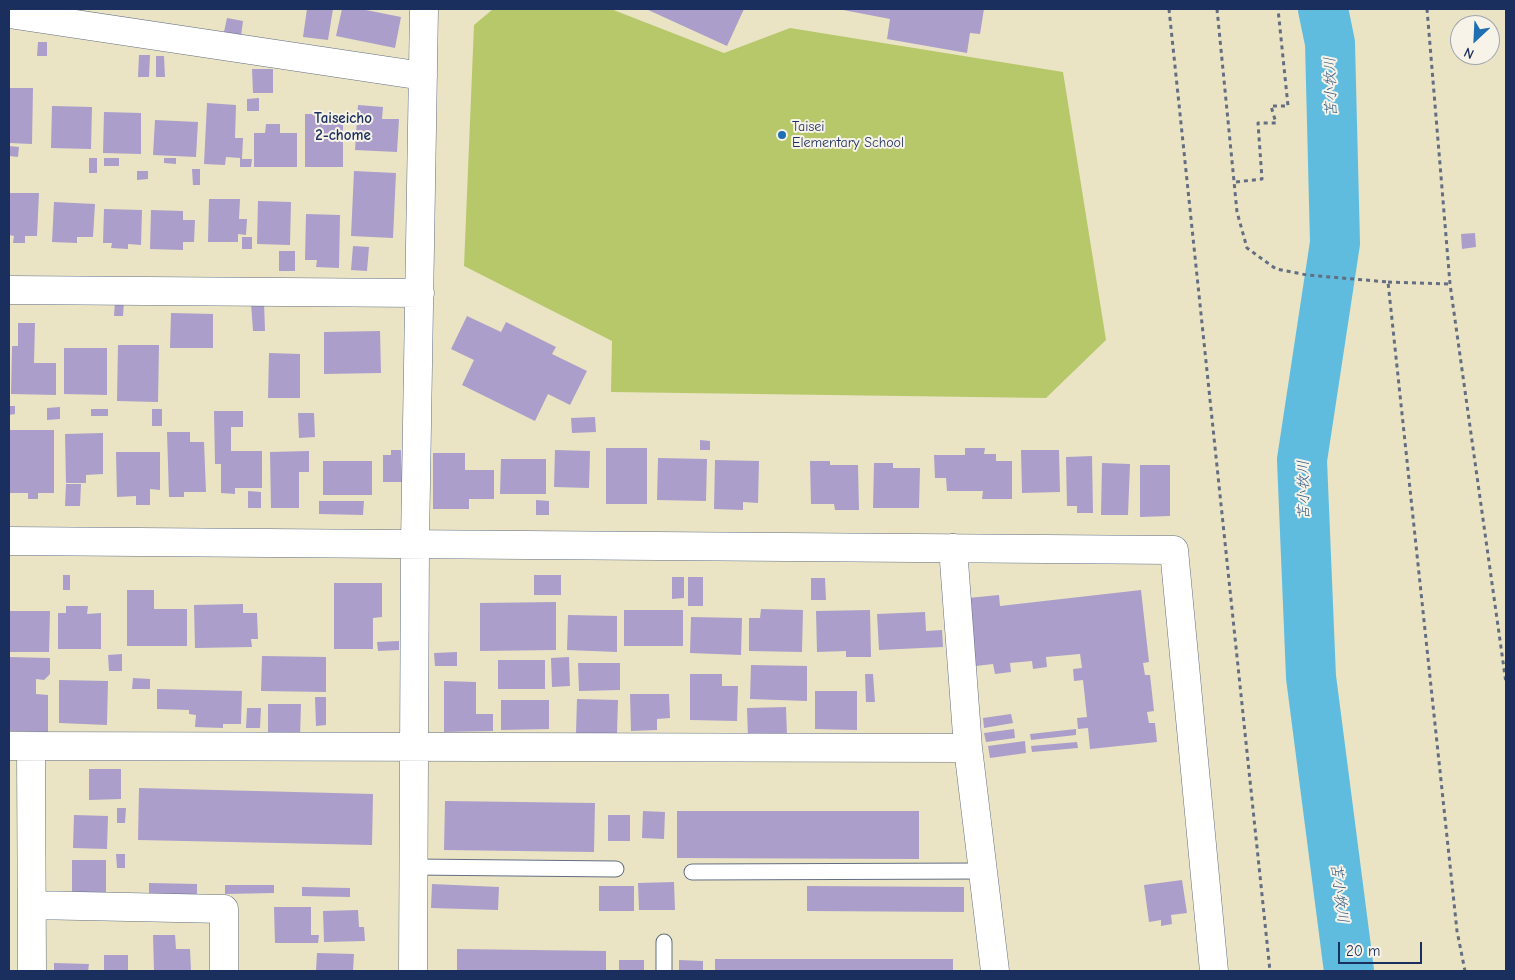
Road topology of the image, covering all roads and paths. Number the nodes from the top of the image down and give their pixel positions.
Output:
1 (424, 9) edge
2 (1169, 9) edge
3 (1217, 9) edge
4 (1278, 9) edge
5 (1427, 9) edge
6 (9, 14) edge
7 (423, 76) junction
8 (1236, 182) junction
9 (1388, 282) junction
10 (1450, 284) junction
11 (9, 290) edge
12 (420, 293) junction
13 (9, 541) edge
14 (415, 543) junction
15 (953, 548) junction
16 (1506, 682) edge
17 (20, 746) edge
18 (415, 748) junction
19 (968, 748) junction
20 (414, 867) junction
21 (616, 869) dead end
22 (983, 871) junction
23 (692, 872) dead end
24 (32, 905) junction
25 (664, 942) dead end
26 (32, 971) edge
27 (224, 971) edge
28 (413, 971) edge
29 (664, 971) edge
30 (995, 971) edge
31 (1214, 971) edge
32 (1270, 971) edge
33 (1464, 971) edge

1 - 7 street
2 - 32 path
3 - 8 path
4 - 8 path
5 - 10 path
6 - 7 street
7 - 12 street
8 - 9 path
9 - 10 path
9 - 33 path
10 - 16 path
11 - 12 street
12 - 14 street
13 - 14 street
14 - 15 street
14 - 18 street
15 - 19 street
15 - 31 street
17 - 18 street
17 - 24 street
18 - 19 street
18 - 20 street
19 - 22 street
20 - 21 lane
20 - 28 street
22 - 23 lane
22 - 30 street
24 - 26 street
24 - 27 street
25 - 29 lane

